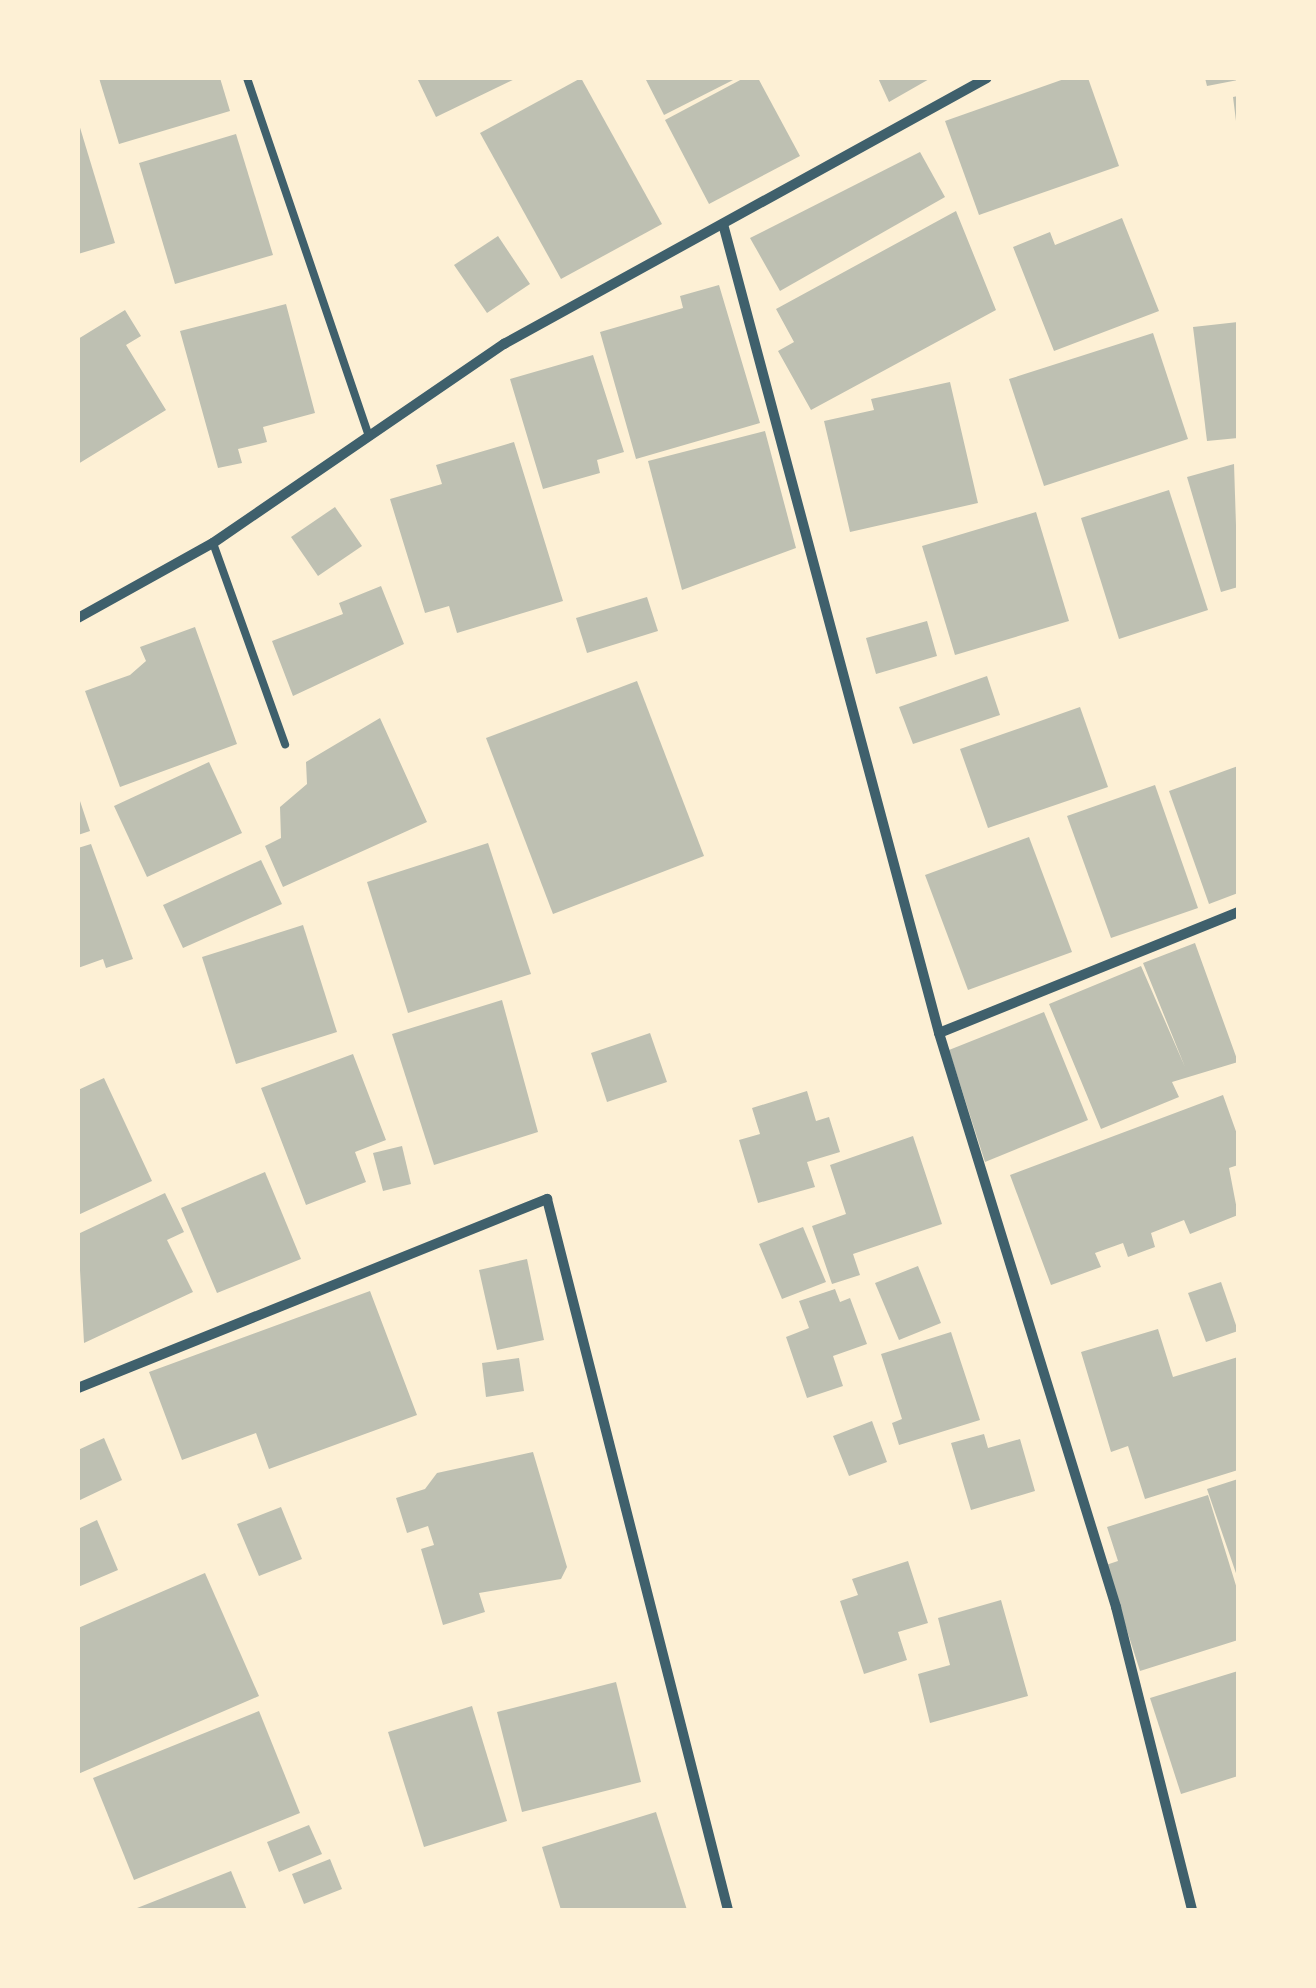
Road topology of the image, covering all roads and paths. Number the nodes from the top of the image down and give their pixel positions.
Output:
1 (247, 78) edge
2 (986, 78) edge
3 (724, 224) junction
4 (368, 437) junction
5 (214, 544) junction
6 (78, 618) edge
7 (285, 744) dead end
8 (1238, 912) edge
9 (939, 1033) junction
10 (78, 1388) edge
11 (728, 1910) edge
12 (1192, 1910) edge

1 - 4 lane
2 - 3 street
3 - 4 street
3 - 9 street
4 - 5 street
5 - 6 street
5 - 7 lane
8 - 9 street
9 - 12 street
10 - 11 street

